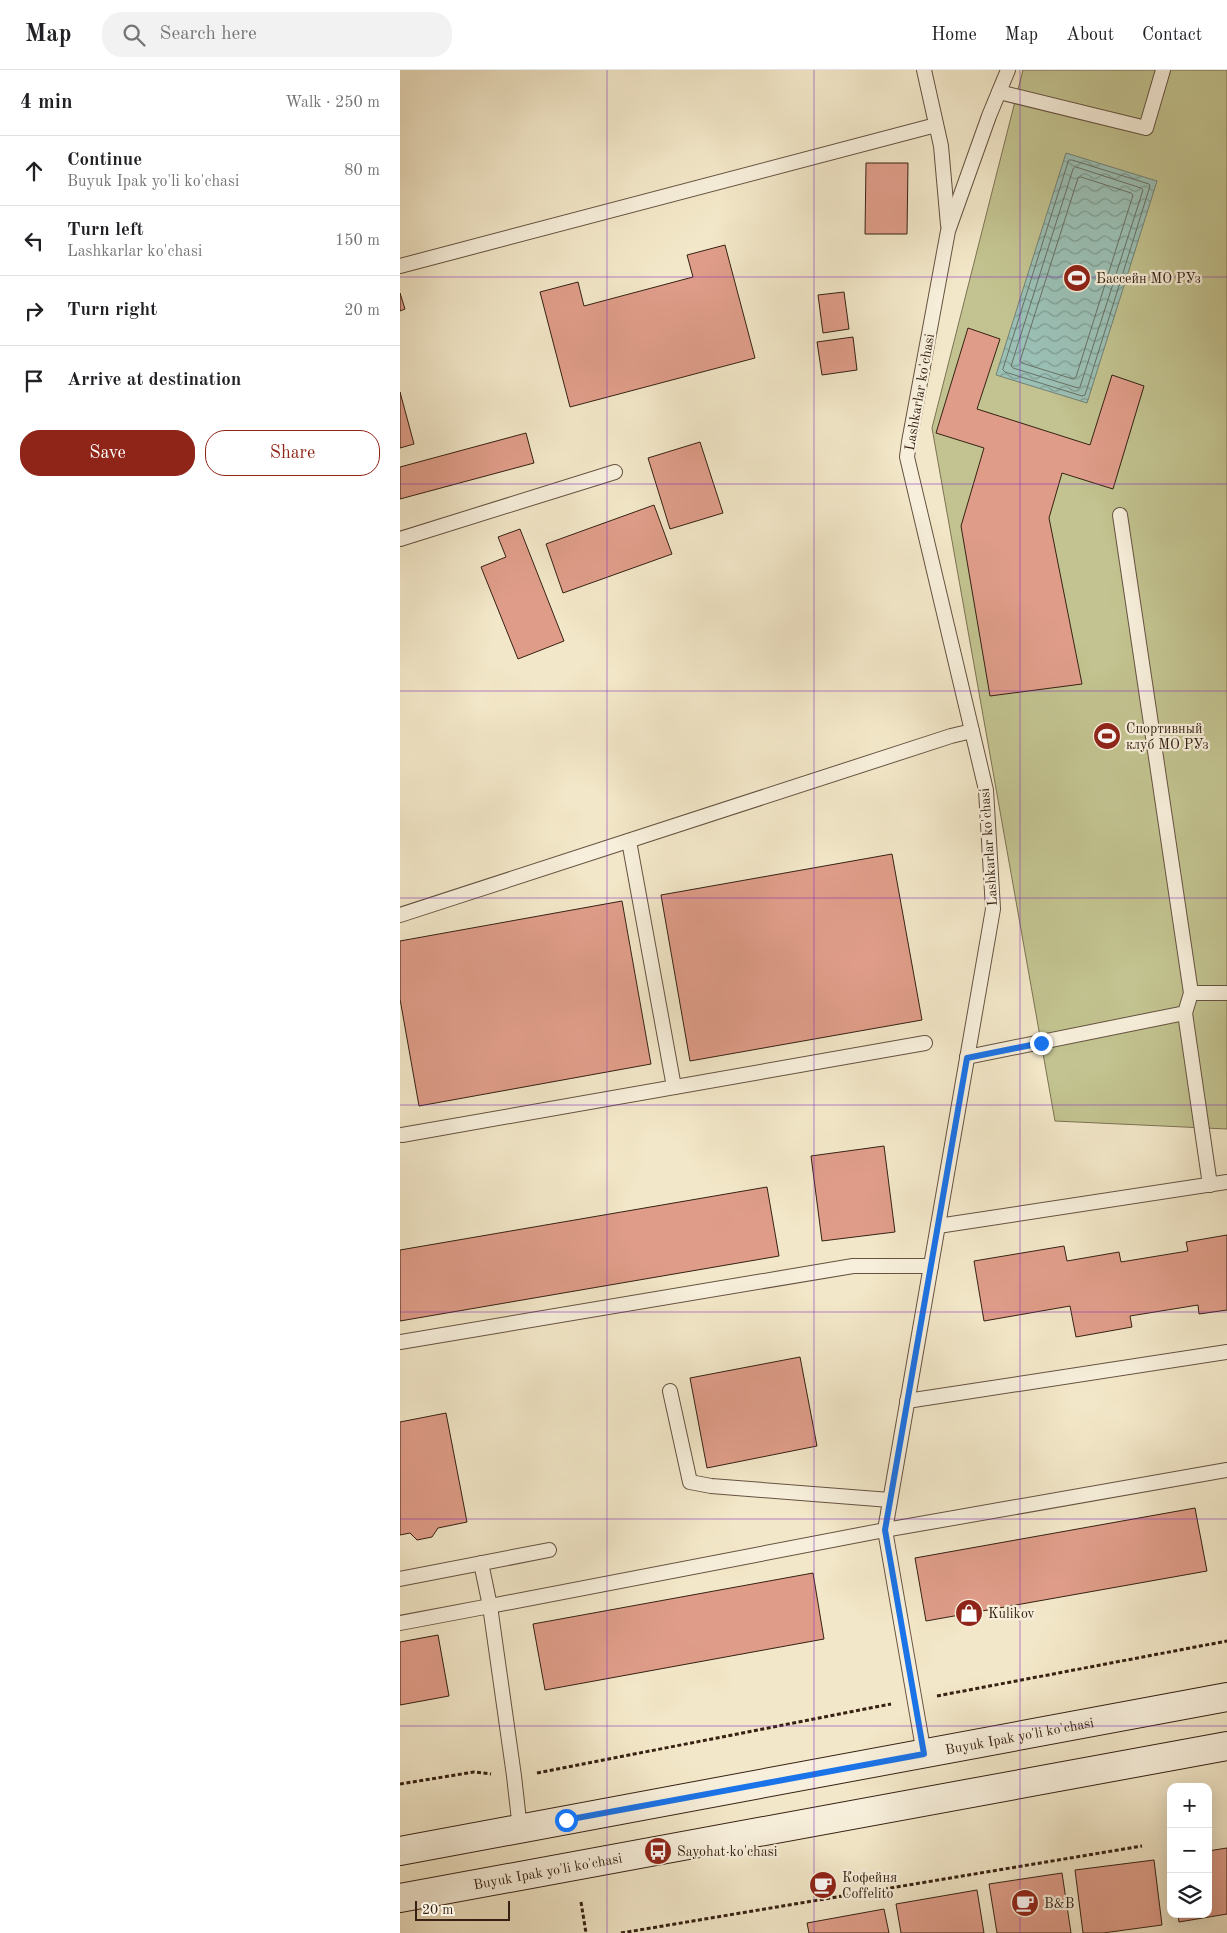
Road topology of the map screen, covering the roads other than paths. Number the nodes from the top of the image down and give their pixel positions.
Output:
1 (924, 70) edge
2 (1008, 70) edge
3 (1163, 70) edge
4 (999, 92) junction
5 (936, 125) junction
6 (948, 231) junction
7 (400, 266) edge
8 (614, 472) dead end
9 (1120, 515) dead end
10 (400, 539) edge
11 (972, 731) junction
12 (629, 841) junction
13 (400, 916) edge
14 (1227, 992) edge
15 (1191, 993) junction
16 (1185, 1013) junction
17 (925, 1043) dead end
18 (967, 1058) junction
19 (674, 1088) junction
20 (401, 1133) edge
21 (1227, 1182) edge
22 (1210, 1185) junction
23 (938, 1226) junction
24 (931, 1266) junction
25 (400, 1342) edge
26 (1227, 1352) edge
27 (670, 1391) dead end
28 (907, 1401) junction
29 (1227, 1470) edge
30 (890, 1500) junction
31 (885, 1530) junction
32 (549, 1550) dead end
33 (481, 1563) junction
34 (400, 1579) edge
35 (490, 1606) junction
36 (400, 1623) edge
37 (1227, 1698) edge
38 (1227, 1746) edge
39 (924, 1754) junction
40 (520, 1829) junction
41 (400, 1851) edge
42 (400, 1898) edge

1 - 5 lane
2 - 4 lane, Lashkarlar ko'chasi
3 - 4 lane
4 - 6 lane, Lashkarlar ko'chasi
5 - 6 lane
5 - 7 lane
6 - 11 lane, Lashkarlar ko'chasi
8 - 10 lane
9 - 15 lane
11 - 12 lane
11 - 18 lane, Lashkarlar ko'chasi
12 - 13 lane
12 - 19 lane
14 - 15 lane
15 - 16 lane
16 - 18 lane
16 - 22 lane
17 - 19 lane
18 - 23 lane, Lashkarlar ko'chasi
19 - 20 lane
21 - 22 lane
22 - 23 lane
23 - 24 lane, Lashkarlar ko'chasi
24 - 25 lane
24 - 28 lane, Lashkarlar ko'chasi
26 - 28 lane
27 - 30 lane
28 - 30 lane, Lashkarlar ko'chasi
29 - 31 lane
30 - 31 lane, Lashkarlar ko'chasi
31 - 35 lane
31 - 39 lane, Lashkarlar ko'chasi
32 - 33 lane
33 - 34 lane
33 - 35 lane
35 - 36 lane
35 - 40 lane
37 - 39 main road, Buyuk Ipak yo'li ko'chasi
38 - 42 main road, Buyuk Ipak yo'li ko'chasi
39 - 40 main road, Buyuk Ipak yo'li ko'chasi
40 - 41 main road, Buyuk Ipak yo'li ko'chasi

